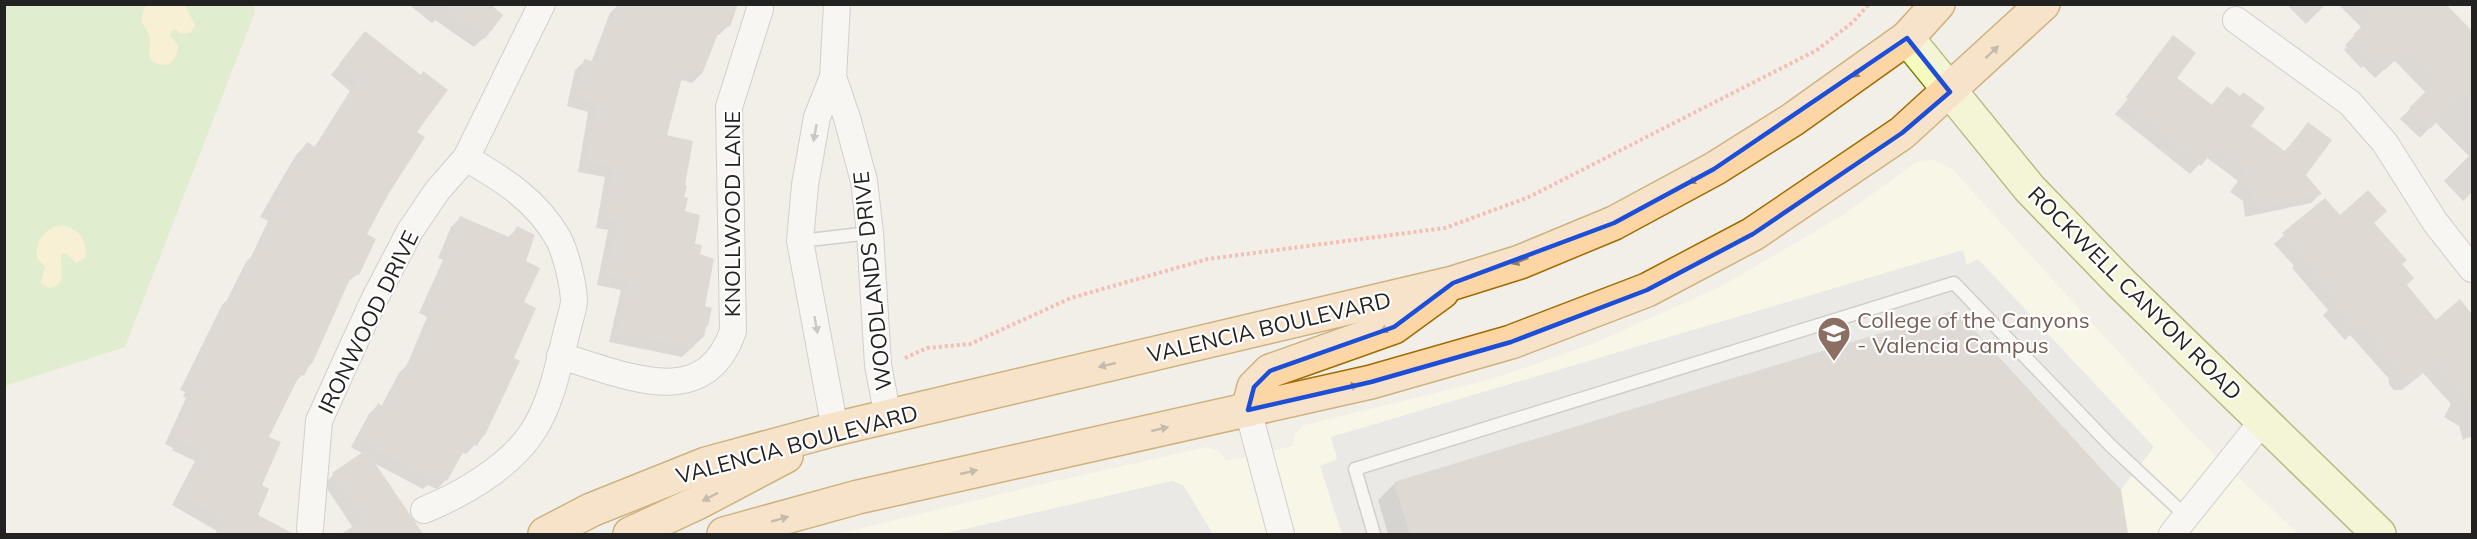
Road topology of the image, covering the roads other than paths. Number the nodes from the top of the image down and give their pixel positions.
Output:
1 (542, 4) edge
2 (837, 4) edge
3 (1938, 4) edge
4 (2043, 4) edge
5 (760, 9) dead end
6 (2236, 20) dead end
7 (1907, 38) junction
8 (833, 77) junction
9 (1950, 92) junction
10 (466, 158) junction
11 (870, 233) junction
12 (800, 241) junction
13 (2472, 269) edge
14 (1454, 283) junction
15 (560, 356) junction
16 (1248, 410) junction
17 (888, 417) junction
18 (2262, 422) junction
19 (835, 429) junction
20 (424, 510) dead end
21 (2179, 525) edge
22 (310, 529) dead end
23 (545, 534) edge
24 (630, 534) edge
25 (724, 534) edge
26 (1281, 534) edge
27 (1374, 534) edge
28 (2379, 534) edge

1 - 10 street, IRONWOOD DRIVE
2 - 8 street, WOODLANDS DRIVE
3 - 7 main road, VALENCIA BOULEVARD
9 -> 4 main road
5 - 15 street, KNOLLWOOD LANE
6 - 13 street
7 - 9 street, ROCKWELL CANYON ROAD
7 -> 14 main road, VALENCIA BOULEVARD
8 - 11 street, WOODLANDS DRIVE
8 -> 12 street, WOODLANDS DRIVE
16 -> 9 main road
9 - 18 street, ROCKWELL CANYON ROAD
10 - 15 street
10 - 22 street, IRONWOOD DRIVE
11 - 12 lane
11 - 17 street, WOODLANDS DRIVE
12 -> 19 street, WOODLANDS DRIVE
14 -> 16 main road
14 -> 17 main road, VALENCIA BOULEVARD
15 - 20 street
25 -> 16 main road
16 - 26 street
17 - 19 main road, VALENCIA BOULEVARD
18 - 21 street
18 - 28 street, ROCKWELL CANYON ROAD
19 - 23 main road, VALENCIA BOULEVARD
19 -> 24 main road
21 - 27 lane

